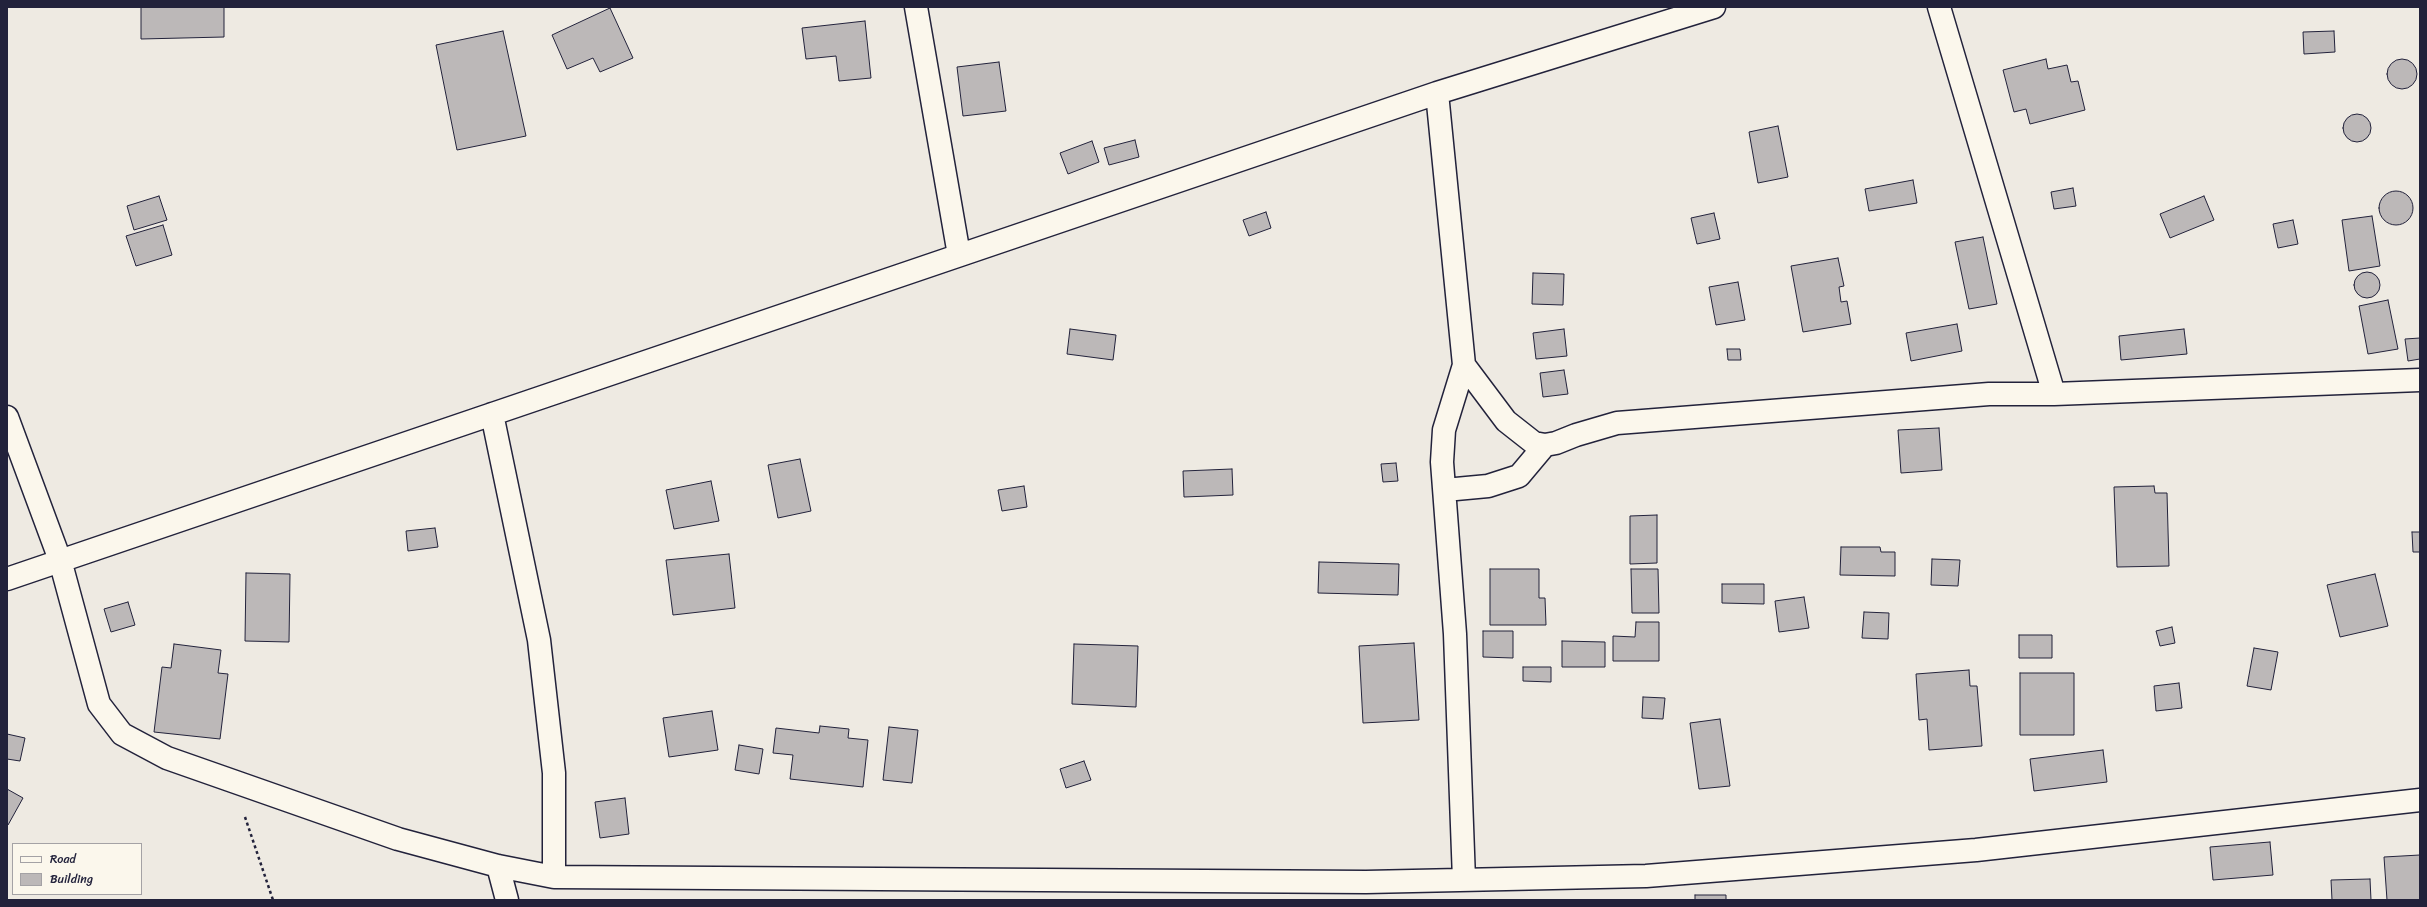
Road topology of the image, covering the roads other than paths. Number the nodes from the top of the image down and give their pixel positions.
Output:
1 (916, 7) edge
2 (1714, 7) edge
3 (1939, 7) edge
4 (1660, 15) edge
5 (1437, 92) junction
6 (959, 255) junction
7 (1464, 365) junction
8 (2420, 380) edge
9 (2054, 394) junction
10 (492, 414) junction
11 (7, 417) edge
12 (1545, 445) junction
13 (1445, 490) junction
14 (60, 560) junction
15 (7, 579) edge
16 (2420, 800) edge
17 (498, 866) junction
18 (554, 877) junction
19 (1464, 880) junction
20 (1367, 891) edge
21 (507, 900) edge

1 - 6 street
2 - 4 street
3 - 9 street
4 - 5 street
5 - 6 street
5 - 7 street
6 - 10 street
7 - 12 street
7 - 13 street
8 - 9 street
9 - 12 street
10 - 14 street
10 - 18 street
11 - 14 street
12 - 13 street
13 - 19 street
14 - 15 street
14 - 17 street
16 - 19 street
17 - 18 street
17 - 21 street
18 - 20 street
19 - 20 street

